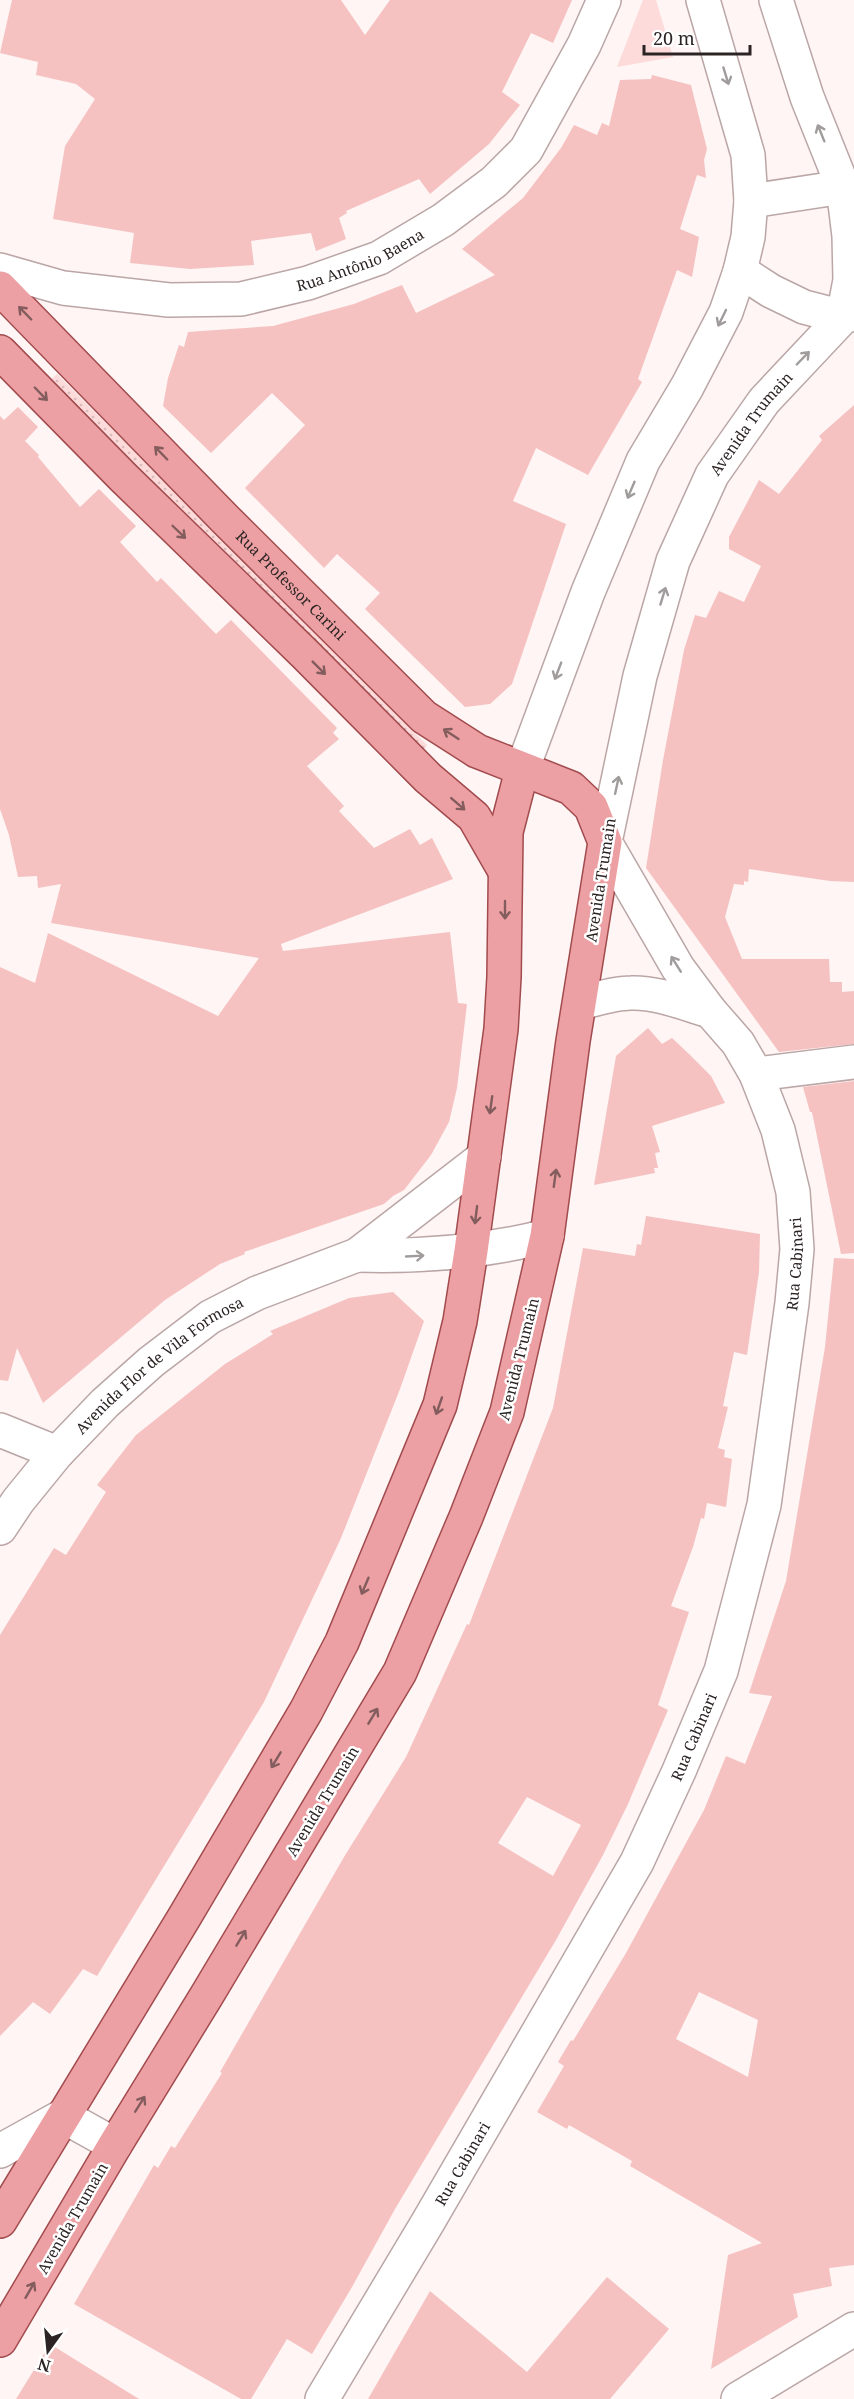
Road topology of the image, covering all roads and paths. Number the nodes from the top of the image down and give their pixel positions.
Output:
1 (604, 0) edge
2 (703, 0) edge
3 (776, 0) edge
4 (850, 184) edge
5 (751, 201) junction
6 (0, 270) edge
7 (740, 271) junction
8 (0, 288) edge
9 (849, 316) edge
10 (0, 352) edge
11 (522, 770) junction
12 (605, 842) junction
13 (505, 871) junction
14 (580, 1003) junction
15 (710, 1011) junction
16 (854, 1062) edge
17 (756, 1074) junction
18 (484, 1157) junction
19 (547, 1236) junction
20 (471, 1251) junction
21 (357, 1255) junction
22 (0, 1430) edge
23 (57, 1454) junction
24 (0, 1528) edge
25 (63, 2116) junction
26 (115, 2145) junction
27 (0, 2151) edge
28 (0, 2222) edge
29 (854, 2329) edge
30 (0, 2340) edge
31 (322, 2399) edge
32 (738, 2399) edge

1 - 6 street, Rua Antônio Baena
2 -> 5 street
4 -> 3 street
4 - 5 street
4 - 9 street
5 - 7 street
7 - 9 street
7 -> 11 street
11 -> 8 main road, Rua Professor Carini
12 -> 9 street, Avenida Trumain
10 -> 13 main road
11 - 12 main road, Rua Professor Carini
11 - 13 main road
12 - 14 main road, Avenida Trumain
15 -> 12 street, Rua Cabinari
13 -> 18 main road
14 - 15 street
19 -> 14 main road, Avenida Trumain
15 - 17 street, Rua Cabinari
16 - 17 street
17 - 31 street, Rua Cabinari
18 -> 20 main road
18 - 21 street, Avenida Flor de Vila Formosa
19 - 20 street, Avenida Flor de Vila Formosa
26 -> 19 main road, Avenida Trumain
21 -> 20 street, Avenida Flor de Vila Formosa
20 -> 25 main road
21 - 23 street, Avenida Flor de Vila Formosa
22 - 23 street
23 - 24 street, Avenida Flor de Vila Formosa
25 - 26 street
25 - 27 street
25 - 28 main road
30 -> 26 main road, Avenida Trumain
29 - 32 street

